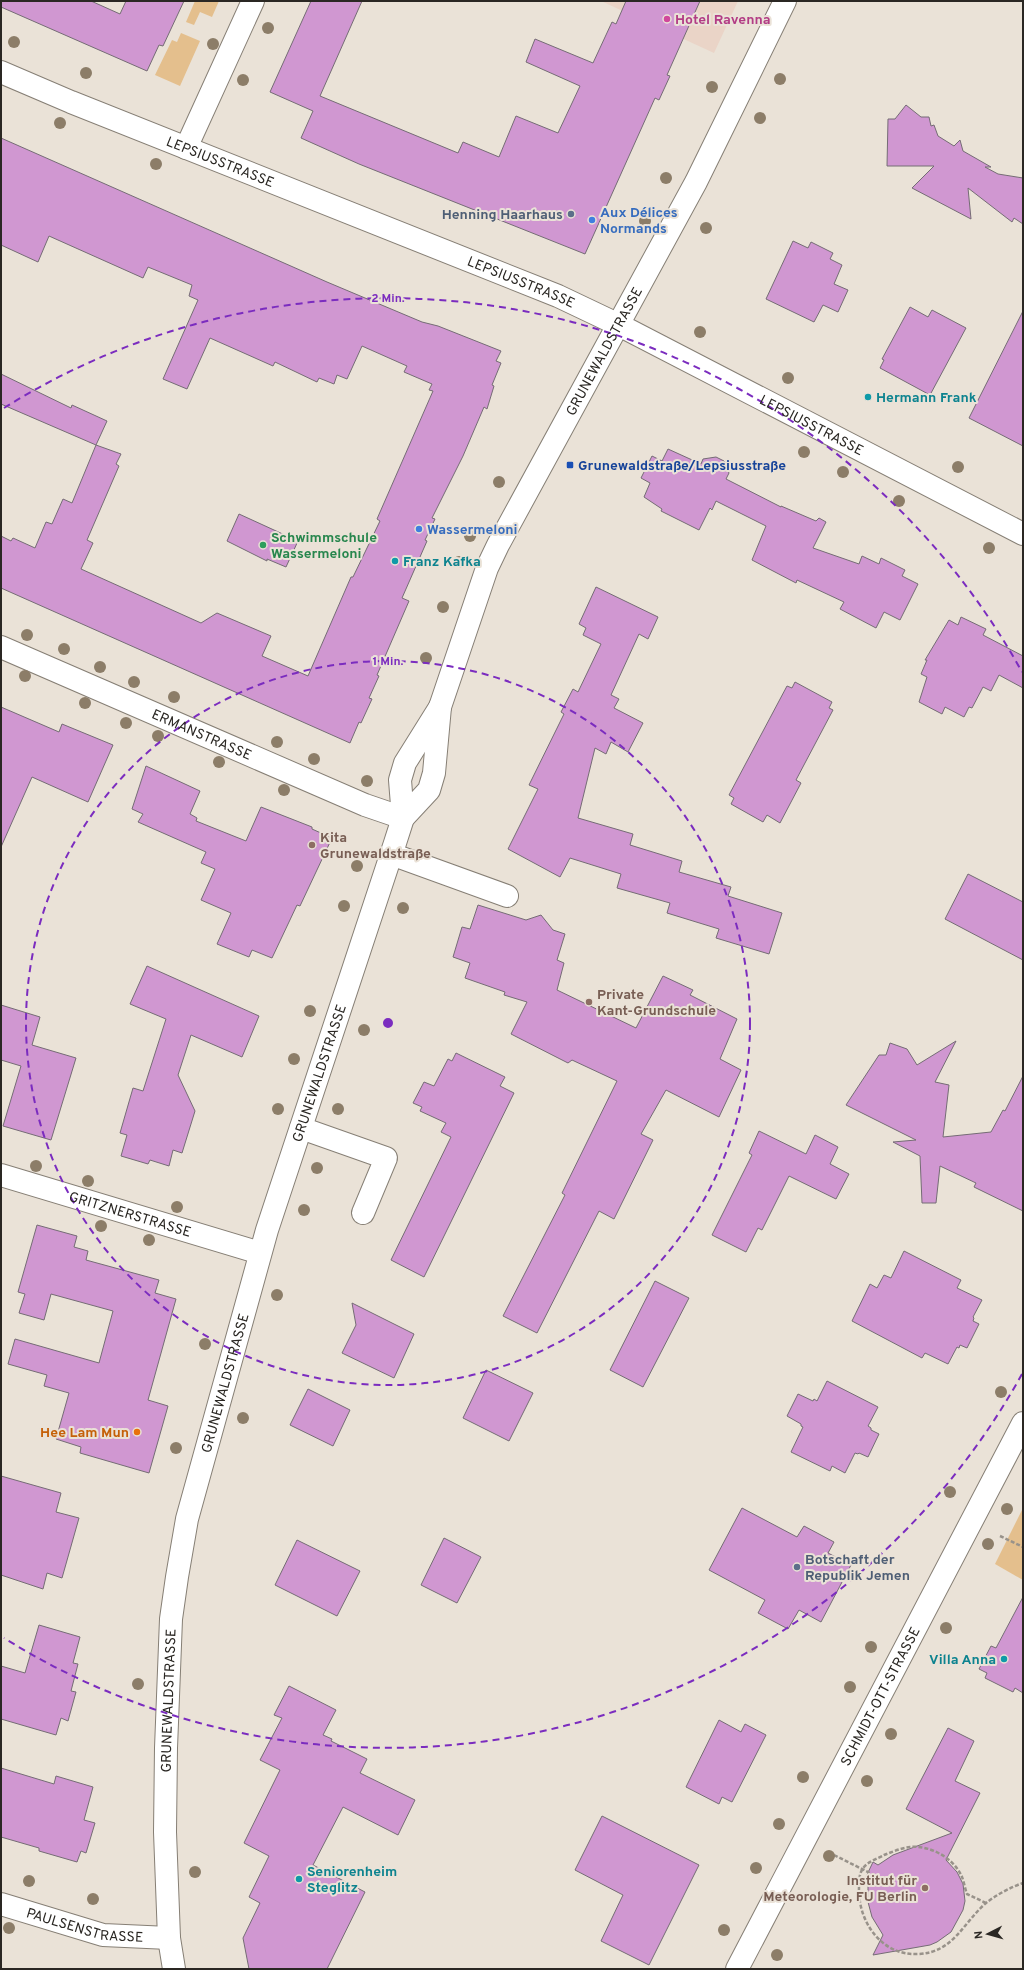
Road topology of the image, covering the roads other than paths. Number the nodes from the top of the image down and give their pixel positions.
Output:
1 (253, 1) edge
2 (785, 1) edge
3 (1, 72) edge
4 (186, 148) junction
5 (620, 325) junction
6 (1023, 534) edge
7 (1, 647) edge
8 (440, 707) junction
9 (403, 818) junction
10 (391, 854) junction
11 (507, 896) dead end
12 (301, 1128) junction
13 (1, 1175) edge
14 (364, 1213) dead end
15 (260, 1252) junction
16 (1020, 1435) edge
17 (1, 1904) edge
18 (169, 1938) junction
19 (174, 1969) edge
20 (736, 1969) edge

1 - 4 street
2 - 5 street, GRUNEWALDSTRASSE
3 - 4 street, LEPSIUSSTRASSE
4 - 5 street, LEPSIUSSTRASSE
5 - 6 street, LEPSIUSSTRASSE
5 - 8 street, GRUNEWALDSTRASSE
7 - 9 street, ERMANSTRASSE
8 - 9 street, GRUNEWALDSTRASSE
8 - 9 street, GRUNEWALDSTRASSE
9 - 10 street, GRUNEWALDSTRASSE
10 - 11 street
10 - 12 street, GRUNEWALDSTRASSE
12 - 14 street
12 - 15 street, GRUNEWALDSTRASSE
13 - 15 street, GRITZNERSTRASSE
15 - 18 street, GRUNEWALDSTRASSE
16 - 20 street, SCHMIDT-OTT-STRASSE
17 - 18 street, PAULSENSTRASSE
18 - 19 street, GRUNEWALDSTRASSE

